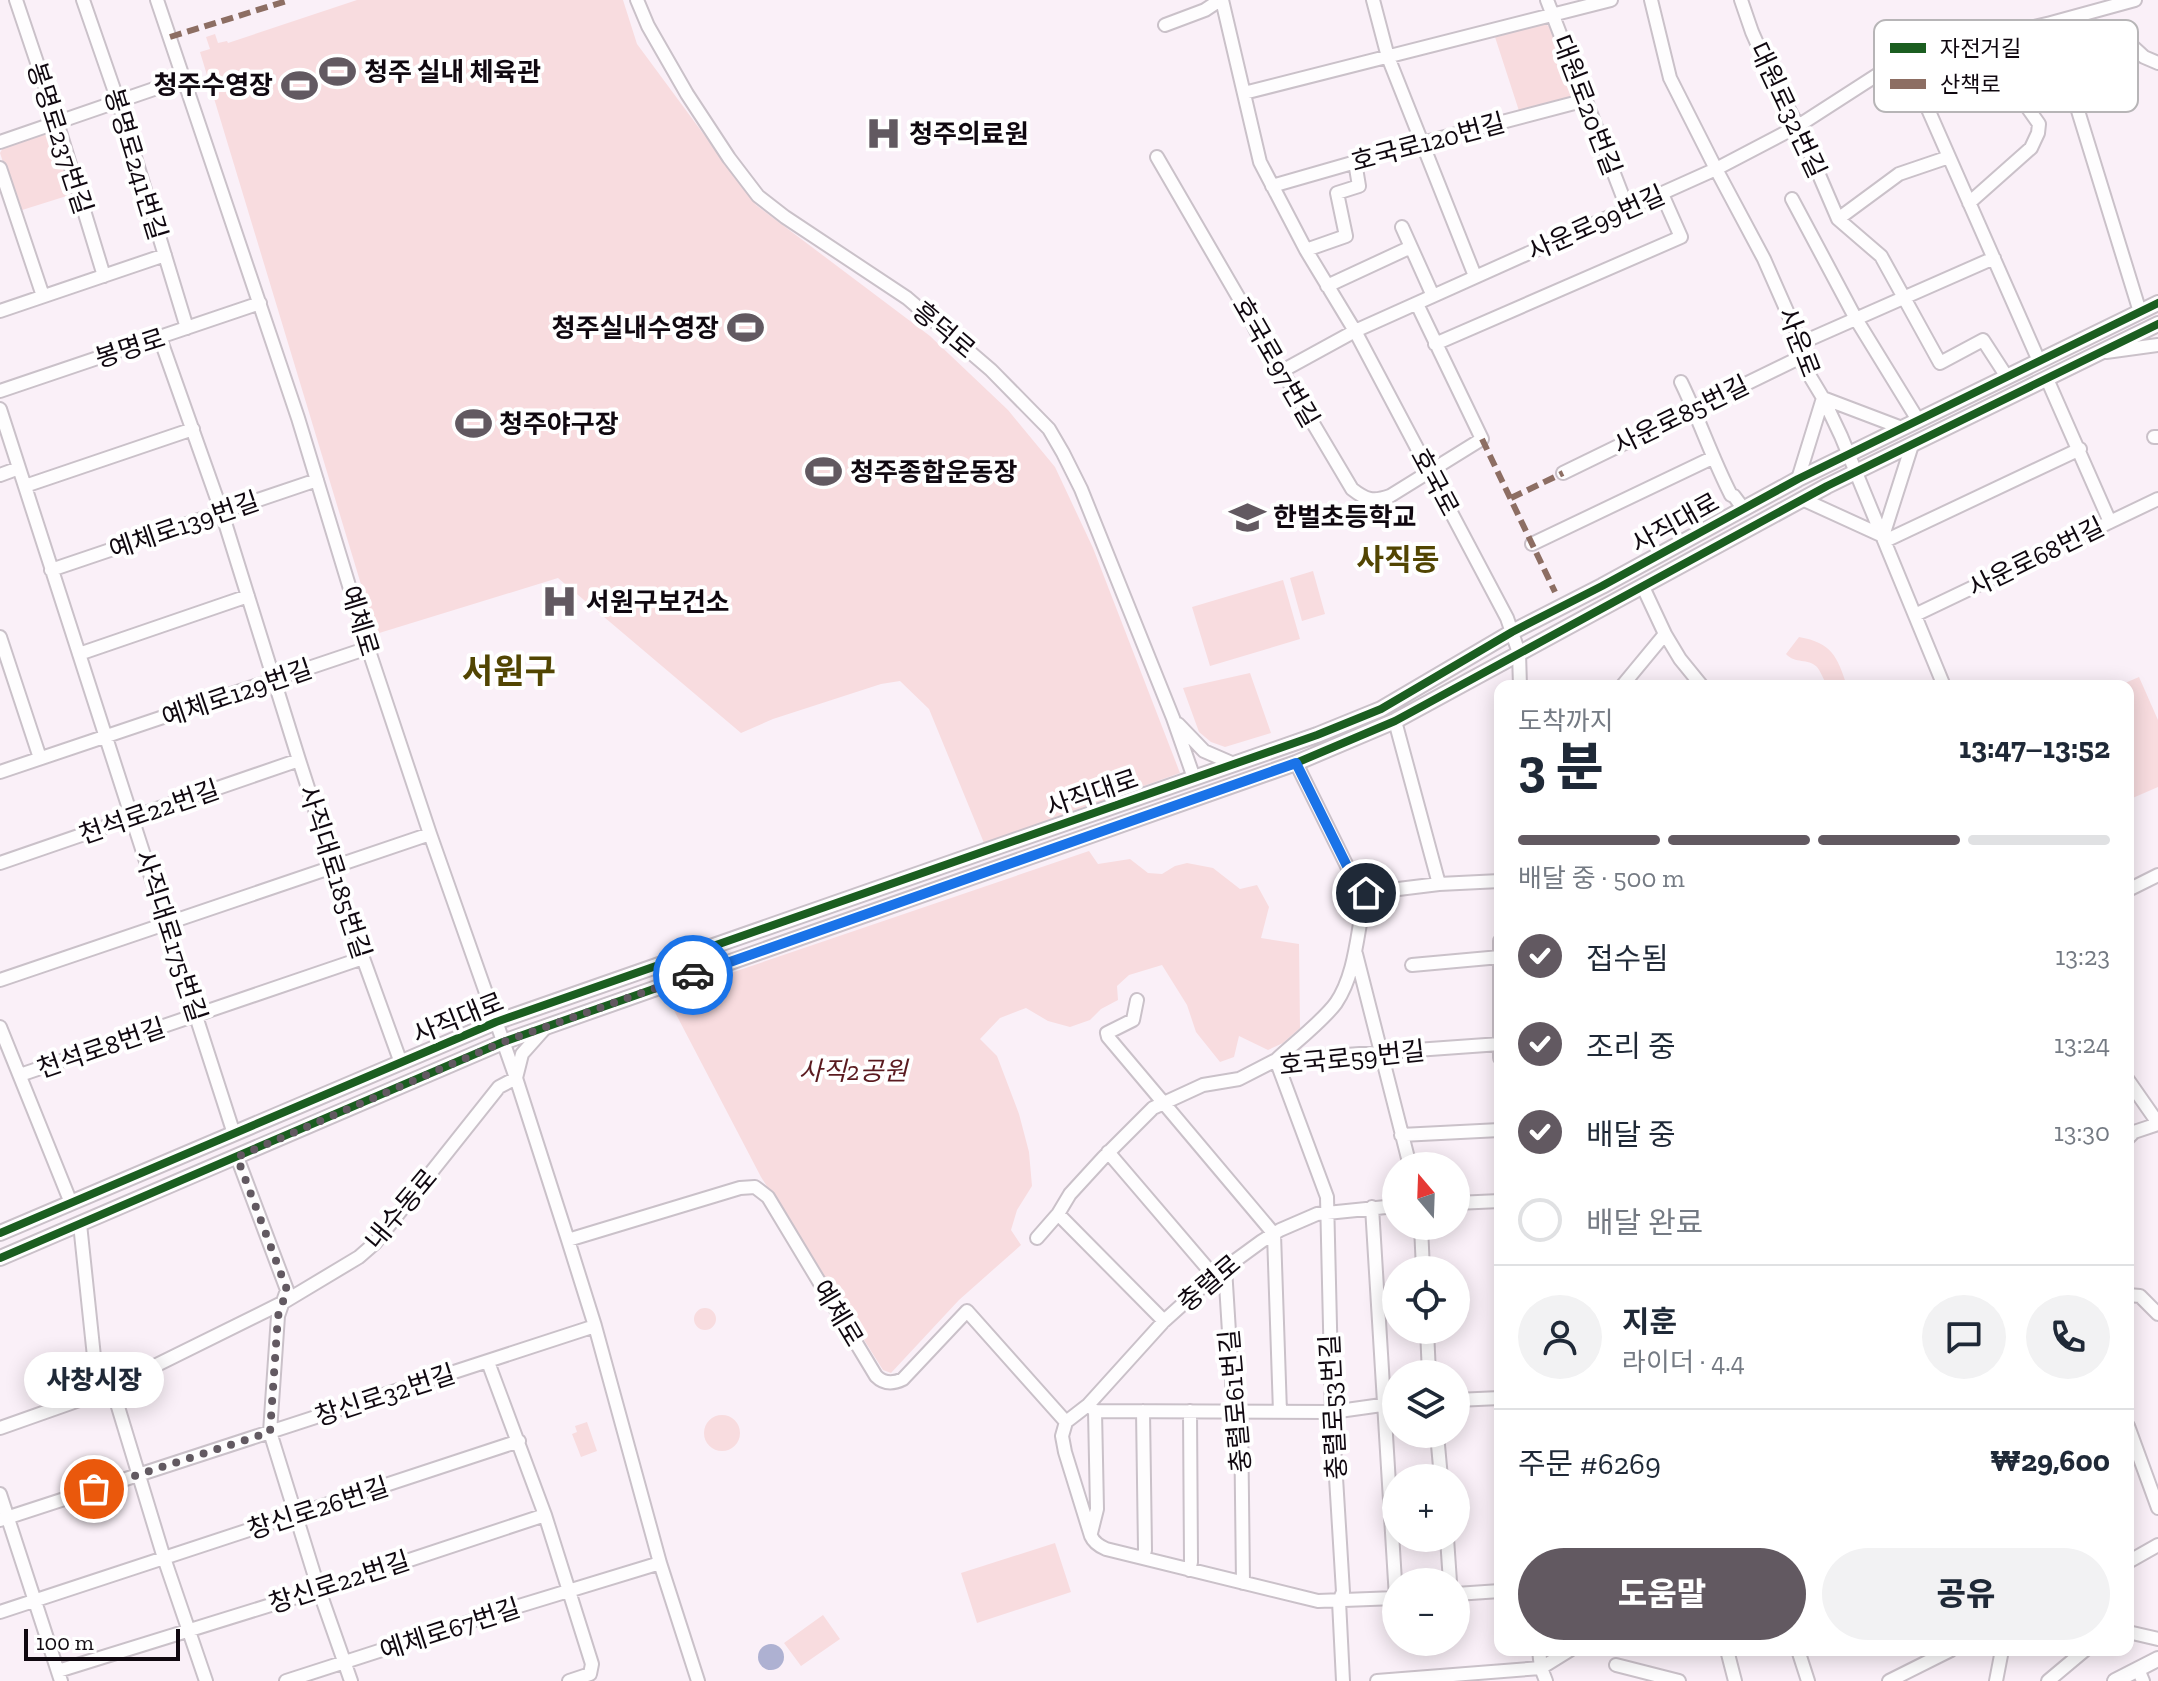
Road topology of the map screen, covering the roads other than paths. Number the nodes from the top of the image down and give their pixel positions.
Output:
1 (16, 0) edge
2 (83, 0) edge
3 (157, 0) edge
4 (637, 0) edge
5 (1221, 0) edge
6 (1373, 0) edge
7 (1547, 0) edge
8 (1611, 0) edge
9 (1651, 0) edge
10 (1741, 0) edge
11 (2135, 0) edge
12 (1552, 16) junction
13 (2062, 20) edge
14 (1165, 25) dead end
15 (2138, 52) edge
16 (1388, 57) junction
17 (2158, 63) edge
18 (1874, 77) edge
19 (183, 79) junction
20 (1244, 93) junction
21 (1586, 100) junction
22 (118, 101) junction
23 (1929, 112) edge
24 (2031, 112) edge
25 (2079, 112) edge
26 (57, 122) junction
27 (1798, 126) junction
28 (0, 142) edge
29 (1422, 143) junction
30 (1157, 157) dead end
31 (1949, 157) junction
32 (1355, 162) junction
33 (0, 168) edge
34 (1716, 169) junction
35 (1272, 186) junction
36 (1662, 194) junction
37 (1792, 199) dead end
38 (1969, 203) junction
39 (1628, 210) junction
40 (1838, 219) junction
41 (1402, 227) dead end
42 (1411, 247) junction
43 (1306, 250) junction
44 (165, 255) junction
45 (1994, 258) junction
46 (104, 276) junction
47 (1475, 276) junction
48 (1327, 286) junction
49 (43, 296) junction
50 (1433, 296) junction
51 (1902, 298) junction
52 (260, 303) junction
53 (2158, 303) edge
54 (1417, 304) junction
55 (0, 311) edge
56 (2140, 312) junction
57 (1856, 319) junction
58 (2158, 324) edge
59 (187, 328) junction
60 (1355, 331) junction
61 (160, 338) junction
62 (1801, 343) junction
63 (1435, 344) junction
64 (2158, 345) edge
65 (2099, 353) junction
66 (1799, 358) junction
67 (2039, 361) junction
68 (1282, 371) junction
69 (2007, 377) junction
70 (2047, 379) junction
71 (1681, 382) dead end
72 (0, 391) edge
73 (1823, 398) junction
74 (0, 409) edge
75 (1694, 409) junction
76 (1918, 420) junction
77 (1902, 428) junction
78 (193, 429) junction
79 (1912, 445) junction
80 (2080, 449) junction
81 (1849, 454) junction
82 (1712, 458) junction
83 (19, 468) junction
84 (1430, 471) junction
85 (1856, 472) junction
86 (1563, 473) dead end
87 (0, 475) edge
88 (1798, 479) junction
89 (317, 480) junction
90 (25, 486) junction
91 (1802, 499) junction
92 (2158, 499) edge
93 (1743, 508) junction
94 (222, 513) junction
95 (2110, 522) junction
96 (1884, 538) junction
97 (1532, 544) dead end
98 (51, 570) junction
99 (1643, 587) junction
100 (248, 596) junction
101 (1915, 615) junction
102 (1512, 632) junction
103 (1665, 634) junction
104 (0, 637) edge
105 (368, 648) junction
106 (1519, 653) junction
107 (79, 654) junction
108 (274, 680) junction
109 (1520, 680) edge
110 (1629, 680) edge
111 (1697, 680) edge
112 (1942, 680) edge
113 (1173, 718) junction
114 (1395, 721) junction
115 (106, 738) junction
116 (40, 758) junction
117 (299, 760) junction
118 (1296, 763) junction
119 (1234, 764) junction
120 (0, 772) edge
121 (1194, 778) junction
122 (133, 818) junction
123 (430, 834) junction
124 (0, 863) edge
125 (334, 866) junction
126 (2158, 875) edge
127 (1494, 881) edge
128 (1439, 884) junction
129 (2134, 887) edge
130 (1366, 893) junction
131 (167, 924) junction
132 (1356, 954) junction
133 (363, 958) junction
134 (1494, 958) edge
135 (1412, 965) dead end
136 (0, 980) edge
137 (1137, 1000) dead end
138 (196, 1015) junction
139 (496, 1022) junction
140 (0, 1027) edge
141 (547, 1027) junction
142 (503, 1042) junction
143 (1494, 1044) edge
144 (1380, 1053) junction
145 (1276, 1060) junction
146 (401, 1063) junction
147 (20, 1075) junction
148 (516, 1078) junction
149 (2134, 1089) edge
150 (1164, 1103) junction
151 (2158, 1124) edge
152 (1494, 1130) edge
153 (2134, 1132) edge
154 (234, 1134) junction
155 (1401, 1135) junction
156 (1108, 1152) junction
157 (1406, 1152) edge
158 (237, 1157) junction
159 (1494, 1201) edge
160 (1470, 1202) edge
161 (71, 1203) junction
162 (1372, 1207) junction
163 (1382, 1207) edge
164 (1328, 1212) junction
165 (1058, 1214) junction
166 (80, 1224) junction
167 (0, 1233) edge
168 (1274, 1234) junction
169 (1037, 1238) dead end
170 (568, 1240) junction
171 (0, 1258) edge
172 (1220, 1272) junction
173 (2134, 1296) edge
174 (284, 1302) junction
175 (2158, 1314) edge
176 (1164, 1321) junction
177 (595, 1326) junction
178 (1385, 1360) edge
179 (488, 1362) junction
180 (107, 1389) junction
181 (1494, 1398) edge
182 (1470, 1399) edge
183 (1382, 1405) edge
184 (1092, 1408) junction
185 (1143, 1411) junction
186 (1190, 1411) junction
187 (1241, 1412) junction
188 (1280, 1412) junction
189 (1332, 1412) junction
190 (1065, 1427) junction
191 (0, 1428) edge
192 (270, 1432) junction
193 (519, 1441) junction
194 (2134, 1442) edge
195 (1391, 1448) edge
196 (139, 1475) junction
197 (0, 1494) edge
198 (2158, 1508) edge
199 (545, 1515) junction
200 (296, 1516) junction
201 (4, 1518) edge
202 (1091, 1536) junction
203 (2158, 1545) edge
204 (164, 1558) junction
205 (1143, 1558) junction
206 (2134, 1559) edge
207 (660, 1563) junction
208 (1395, 1568) edge
209 (1189, 1570) junction
210 (1243, 1583) junction
211 (319, 1590) junction
212 (569, 1591) junction
213 (1494, 1591) edge
214 (1470, 1593) edge
215 (1382, 1599) edge
216 (35, 1601) junction
217 (1339, 1601) junction
218 (0, 1612) edge
219 (188, 1630) junction
220 (2134, 1633) edge
221 (2158, 1639) edge
222 (1540, 1656) edge
223 (1560, 1656) edge
224 (1729, 1656) edge
225 (1800, 1656) edge
226 (1939, 1656) edge
227 (2001, 1656) edge
228 (2078, 1656) edge
229 (2158, 1659) edge
230 (345, 1663) junction
231 (1616, 1665) dead end
232 (1541, 1668) junction
233 (2140, 1675) edge
234 (60, 1676) edge
235 (1673, 1680) edge
236 (206, 1681) edge
237 (286, 1681) edge
238 (351, 1681) edge
239 (569, 1681) edge
240 (698, 1681) edge
241 (1343, 1681) edge
242 (1377, 1681) edge
243 (1546, 1681) edge
244 (1735, 1681) edge
245 (1808, 1681) edge
246 (1889, 1681) edge
247 (1996, 1681) edge
248 (2048, 1681) edge
249 (2115, 1681) edge

1 - 26 street, 봉명로237번길
2 - 22 street, 봉명로241번길
3 - 19 street, 예체로
4 - 113 street, 흥덕로
5 - 14 street, 호국로
5 - 20 street, 호국로
6 - 16 street
7 - 12 street, 대원로20번길
8 - 12 street
9 - 34 street, 사운로
10 - 27 street, 대원로32번길
11 - 13 street, 사운로99번길
12 - 16 street
12 - 21 street, 대원로20번길
15 - 17 street
16 - 20 street
16 - 29 street
18 - 27 street, 사운로99번길
19 - 22 street
19 - 52 street, 예체로
20 - 35 street, 호국로
21 - 29 street, 호국로120번길
21 - 39 street, 대원로20번길
22 - 26 street
22 - 44 street, 봉명로241번길
23 - 31 street
24 - 38 street
25 - 56 street
26 - 28 street
26 - 46 street, 봉명로237번길
27 - 34 street, 사운로99번길
27 - 40 street, 대원로32번길
29 - 32 street, 호국로120번길
29 - 47 street
30 - 68 street, 호국로97번길
31 - 38 street
31 - 40 street
32 - 35 street, 호국로120번길
32 - 43 street
33 - 49 street
34 - 36 street, 사운로99번길
34 - 62 street, 사운로
35 - 43 street, 호국로
36 - 39 street, 사운로99번길
36 - 63 street
37 - 57 street
38 - 45 street
39 - 47 street, 사운로99번길
40 - 51 street, 대원로32번길
41 - 42 street
42 - 48 street
42 - 50 street
43 - 48 street, 호국로
44 - 46 street
44 - 59 street, 봉명로241번길
45 - 51 street
45 - 67 street
46 - 49 street
47 - 50 street, 사운로99번길
48 - 60 street, 호국로
49 - 55 street
50 - 54 street, 사운로99번길
51 - 57 street
51 - 69 street, 대원로32번길
52 - 59 street, 봉명로
52 - 89 street, 예체로
53 - 56 main road, 사직대로
54 - 60 street, 사운로99번길
54 - 63 street
56 - 67 main road, 사직대로
57 - 62 street
57 - 76 street
58 - 65 main road, 사직대로
59 - 61 street, 봉명로
60 - 68 street, 사운로99번길
60 - 84 street, 호국로
61 - 72 street, 봉명로
61 - 78 street, 사직대로185번길
62 - 66 street, 사운로
63 - 84 street
64 - 65 street
65 - 70 main road, 사직대로
66 - 73 street, 사운로
66 - 75 street, 사운로85번길
67 - 69 main road, 사직대로
68 - 84 street, 호국로97번길
69 - 76 main road, 사직대로
70 - 79 main road, 사직대로
70 - 80 street
71 - 75 street, 사직대로
73 - 77 street
73 - 81 street, 사운로
73 - 88 street
74 - 83 street, 사직대로175번길
75 - 82 street, 사직대로
75 - 86 street, 사운로85번길
76 - 77 main road, 사직대로
77 - 81 main road, 사직대로
78 - 90 street
78 - 94 street, 사직대로185번길
79 - 85 main road, 사직대로
79 - 96 street
80 - 95 street
80 - 96 street
81 - 85 street, 사운로
81 - 88 main road, 사직대로
82 - 93 street, 사직대로
82 - 97 street
83 - 87 street
83 - 90 street, 사직대로175번길
84 - 102 street, 호국로
85 - 91 main road, 사직대로
85 - 96 street, 사운로
88 - 93 main road, 사직대로
89 - 94 street, 예체로139번길
89 - 105 street, 예체로
90 - 98 street, 사직대로175번길
91 - 96 street
91 - 99 main road, 사직대로
92 - 95 street, 사운로68번길
93 - 102 main road, 사직대로
94 - 98 street, 예체로139번길
94 - 100 street, 사직대로185번길
95 - 101 street, 사운로68번길
96 - 101 street, 사운로
98 - 107 street, 사직대로175번길
99 - 103 street
99 - 106 main road, 사직대로
100 - 107 street
100 - 108 street, 사직대로185번길
101 - 112 street, 사운로
102 - 106 street, 호국로
102 - 119 main road, 사직대로
103 - 110 street
103 - 111 street
104 - 116 street
105 - 108 street, 예체로129번길
105 - 123 street, 예체로
106 - 109 street, 호국로
106 - 114 main road, 사직대로
107 - 115 street, 사직대로175번길
108 - 115 street, 예체로129번길
108 - 117 street, 사직대로185번길
113 - 119 street
113 - 121 street, 흥덕로
114 - 118 main road, 사직대로
114 - 128 street
115 - 116 street, 예체로129번길
115 - 122 street, 사직대로175번길
116 - 120 street, 예체로129번길
117 - 122 street, 천석로22번길
117 - 125 street, 사직대로185번길
118 - 130 street
118 - 141 main road, 사직대로
119 - 121 main road, 사직대로
121 - 139 main road, 사직대로
122 - 124 street, 천석로22번길
122 - 131 street, 사직대로175번길
123 - 125 street
123 - 139 street, 예체로
125 - 131 street
125 - 133 street, 사직대로185번길
126 - 129 street
127 - 128 street
128 - 130 street
130 - 132 street
131 - 136 street
131 - 138 street, 사직대로175번길
132 - 144 street
132 - 145 street
133 - 138 street, 천석로8번길
133 - 146 street, 사직대로185번길
134 - 135 street
137 - 150 street
138 - 147 street, 천석로8번길
138 - 154 street, 사직대로175번길
139 - 142 street, 예체로
139 - 146 main road, 사직대로
140 - 147 street
141 - 142 main road, 사직대로
141 - 148 street
142 - 148 street, 예체로
142 - 158 main road, 사직대로
143 - 144 street, 호국로59번길
144 - 145 street, 호국로59번길
144 - 155 street
145 - 150 street, 호국로59번길
145 - 164 street, 충렬로53번길
146 - 154 main road, 사직대로
147 - 161 street
148 - 170 street, 예체로
148 - 174 street, 내수동로
149 - 151 street
150 - 156 street, 호국로59번길
150 - 168 street
151 - 153 street
152 - 155 street
154 - 161 main road, 사직대로
155 - 157 street
156 - 165 street, 호국로59번길
156 - 172 street
158 - 166 main road, 사직대로
158 - 174 street
159 - 160 street
161 - 167 main road, 사직대로
162 - 163 street, 충렬로
162 - 164 street, 충렬로
162 - 178 street
164 - 168 street, 충렬로
164 - 189 street, 충렬로53번길
165 - 169 street, 호국로59번길
165 - 176 street
166 - 171 main road, 사직대로
166 - 180 street
168 - 172 street, 충렬로
168 - 188 street
170 - 177 street, 예체로
170 - 190 street, 예체로
172 - 176 street, 충렬로
172 - 187 street, 충렬로61번길
173 - 175 street
174 - 180 street, 내수동로
174 - 192 street
176 - 184 street, 충렬로
177 - 179 street
177 - 207 street, 예체로
179 - 192 street, 창신로32번길
179 - 193 street
180 - 191 street, 내수동로
180 - 196 street
181 - 182 street
183 - 189 street
184 - 185 street
184 - 190 street, 충렬로
184 - 202 street
185 - 186 street
185 - 205 street
186 - 187 street
186 - 209 street
187 - 188 street
187 - 210 street, 충렬로61번길
188 - 189 street
189 - 217 street, 충렬로53번길
190 - 202 street
192 - 196 street, 창신로32번길
192 - 200 street
193 - 199 street
193 - 200 street, 창신로26번길
194 - 198 street
195 - 208 street
196 - 201 street, 창신로32번길
196 - 204 street
197 - 201 street
199 - 211 street, 창신로22번길
199 - 212 street
200 - 204 street, 창신로26번길
200 - 211 street
201 - 216 street
202 - 205 street
203 - 206 street
204 - 216 street, 창신로26번길
204 - 219 street
205 - 209 street
207 - 212 street, 예체로67번길
207 - 240 street, 예체로
209 - 210 street
210 - 217 street
211 - 219 street, 창신로22번길
211 - 230 street
212 - 230 street, 예체로67번길
212 - 239 street
213 - 214 street
215 - 217 street
216 - 218 street, 창신로26번길
216 - 234 street
217 - 241 street, 충렬로53번길
219 - 234 street, 창신로22번길
219 - 236 street
220 - 221 street
222 - 232 street
223 - 232 street
224 - 244 street
225 - 245 street
226 - 246 street
227 - 247 street
228 - 248 street
229 - 233 main road
230 - 237 street, 예체로67번길
230 - 238 street
231 - 235 street
232 - 242 street
232 - 243 street
233 - 249 main road

